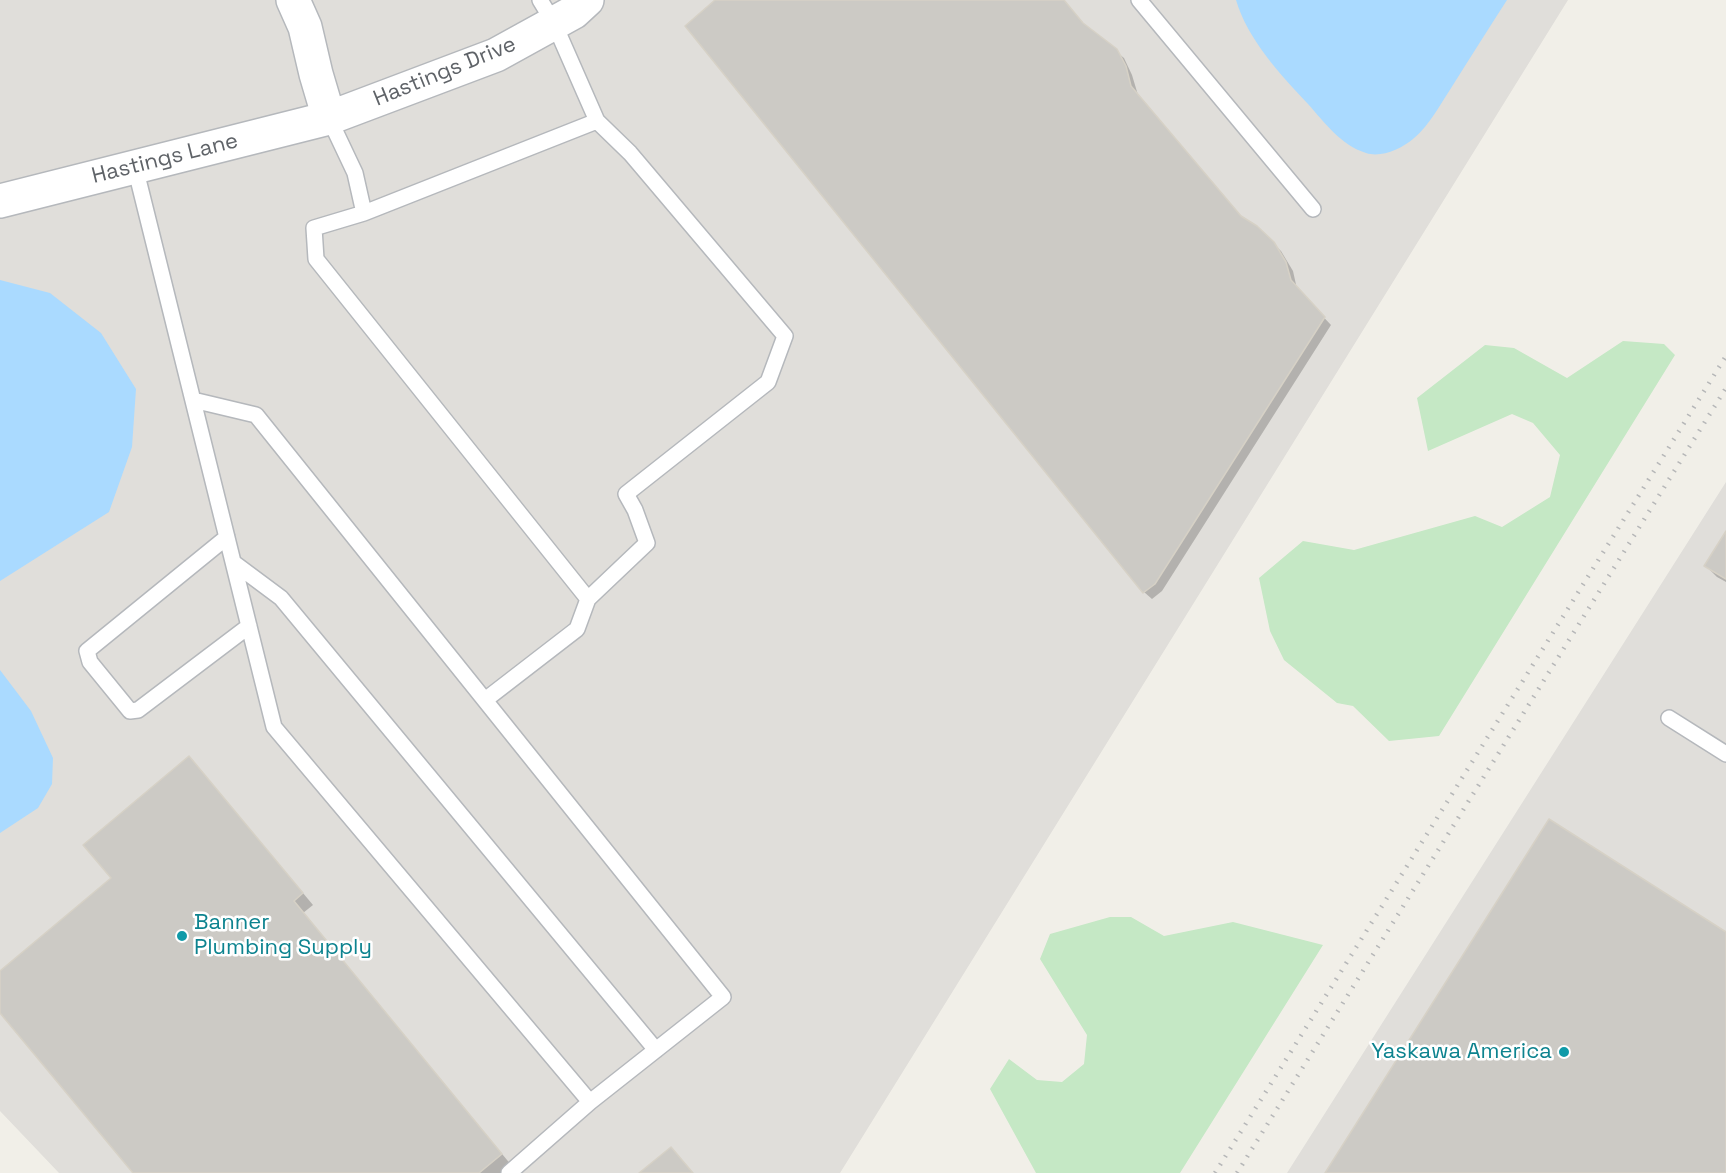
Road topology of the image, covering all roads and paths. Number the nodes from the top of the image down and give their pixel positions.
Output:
1 (293, 0) edge
2 (587, 0) edge
3 (1139, 0) edge
4 (547, 11) edge
5 (329, 118) junction
6 (597, 121) junction
7 (135, 167) junction
8 (0, 201) edge
9 (1313, 209) dead end
10 (364, 213) junction
11 (193, 400) junction
12 (227, 537) junction
13 (234, 564) junction
14 (588, 599) junction
15 (249, 626) junction
16 (485, 700) junction
17 (1669, 718) dead end
18 (1726, 754) edge
19 (656, 1050) junction
20 (590, 1102) junction
21 (509, 1173) edge

1 - 5 street
2 - 4 street, Hastings Drive
3 - 9 lane
4 - 5 street, Hastings Drive
4 - 6 lane
5 - 7 street, Hastings Lane
5 - 10 lane
6 - 10 lane
6 - 14 lane
7 - 8 street, Hastings Lane
7 - 11 lane
10 - 14 lane
11 - 12 lane
11 - 16 lane
12 - 13 lane
12 - 15 lane
13 - 15 lane
13 - 19 lane
14 - 16 lane
15 - 20 lane
16 - 19 lane
17 - 18 lane
19 - 20 lane
20 - 21 lane

